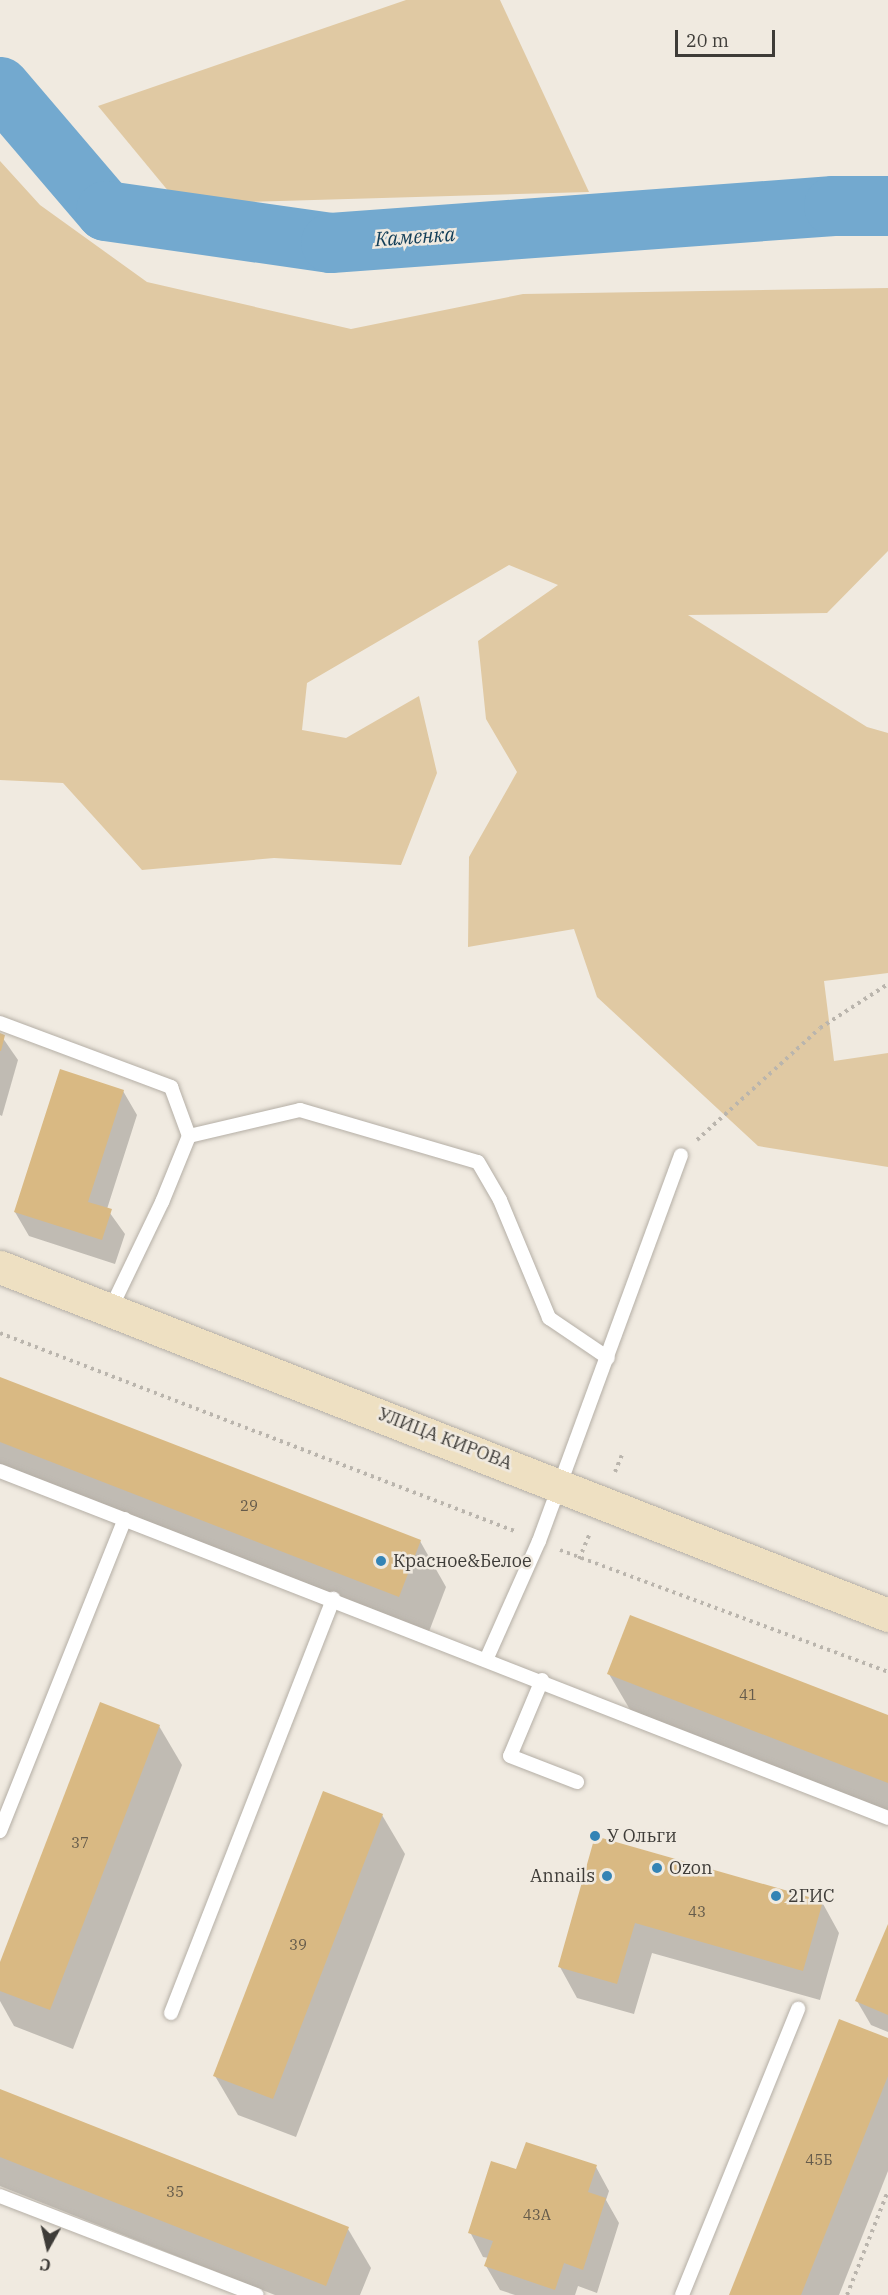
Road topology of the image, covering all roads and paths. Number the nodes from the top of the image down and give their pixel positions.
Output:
1 (888, 984) edge
2 (0, 1023) edge
3 (189, 1136) junction
4 (681, 1155) joint
5 (0, 1267) edge
6 (110, 1310) junction
7 (0, 1333) edge
8 (608, 1358) junction
9 (0, 1471) edge
10 (558, 1483) junction
11 (125, 1519) junction
12 (538, 1541) junction
13 (333, 1599) junction
14 (888, 1615) edge
15 (486, 1660) junction
16 (888, 1672) edge
17 (542, 1680) junction
18 (577, 1782) dead end
19 (888, 1818) edge
20 (0, 1831) edge
21 (798, 2009) dead end
22 (171, 2013) dead end
23 (888, 2191) edge
24 (0, 2196) edge
25 (257, 2295) edge
26 (682, 2295) edge
27 (848, 2295) edge

1 - 4 path
2 - 3 lane
3 - 6 lane
3 - 8 lane
4 - 8 lane
5 - 6 street, УЛИЦА КИРОВА
6 - 10 street, УЛИЦА КИРОВА
7 - 12 path
8 - 10 lane
9 - 11 lane
10 - 12 lane
10 - 14 street, УЛИЦА КИРОВА
11 - 13 lane
11 - 20 lane
12 - 15 lane
12 - 16 path
13 - 15 lane
13 - 22 lane
15 - 17 lane
17 - 18 lane
17 - 19 lane
21 - 26 lane
23 - 27 path
24 - 25 lane

